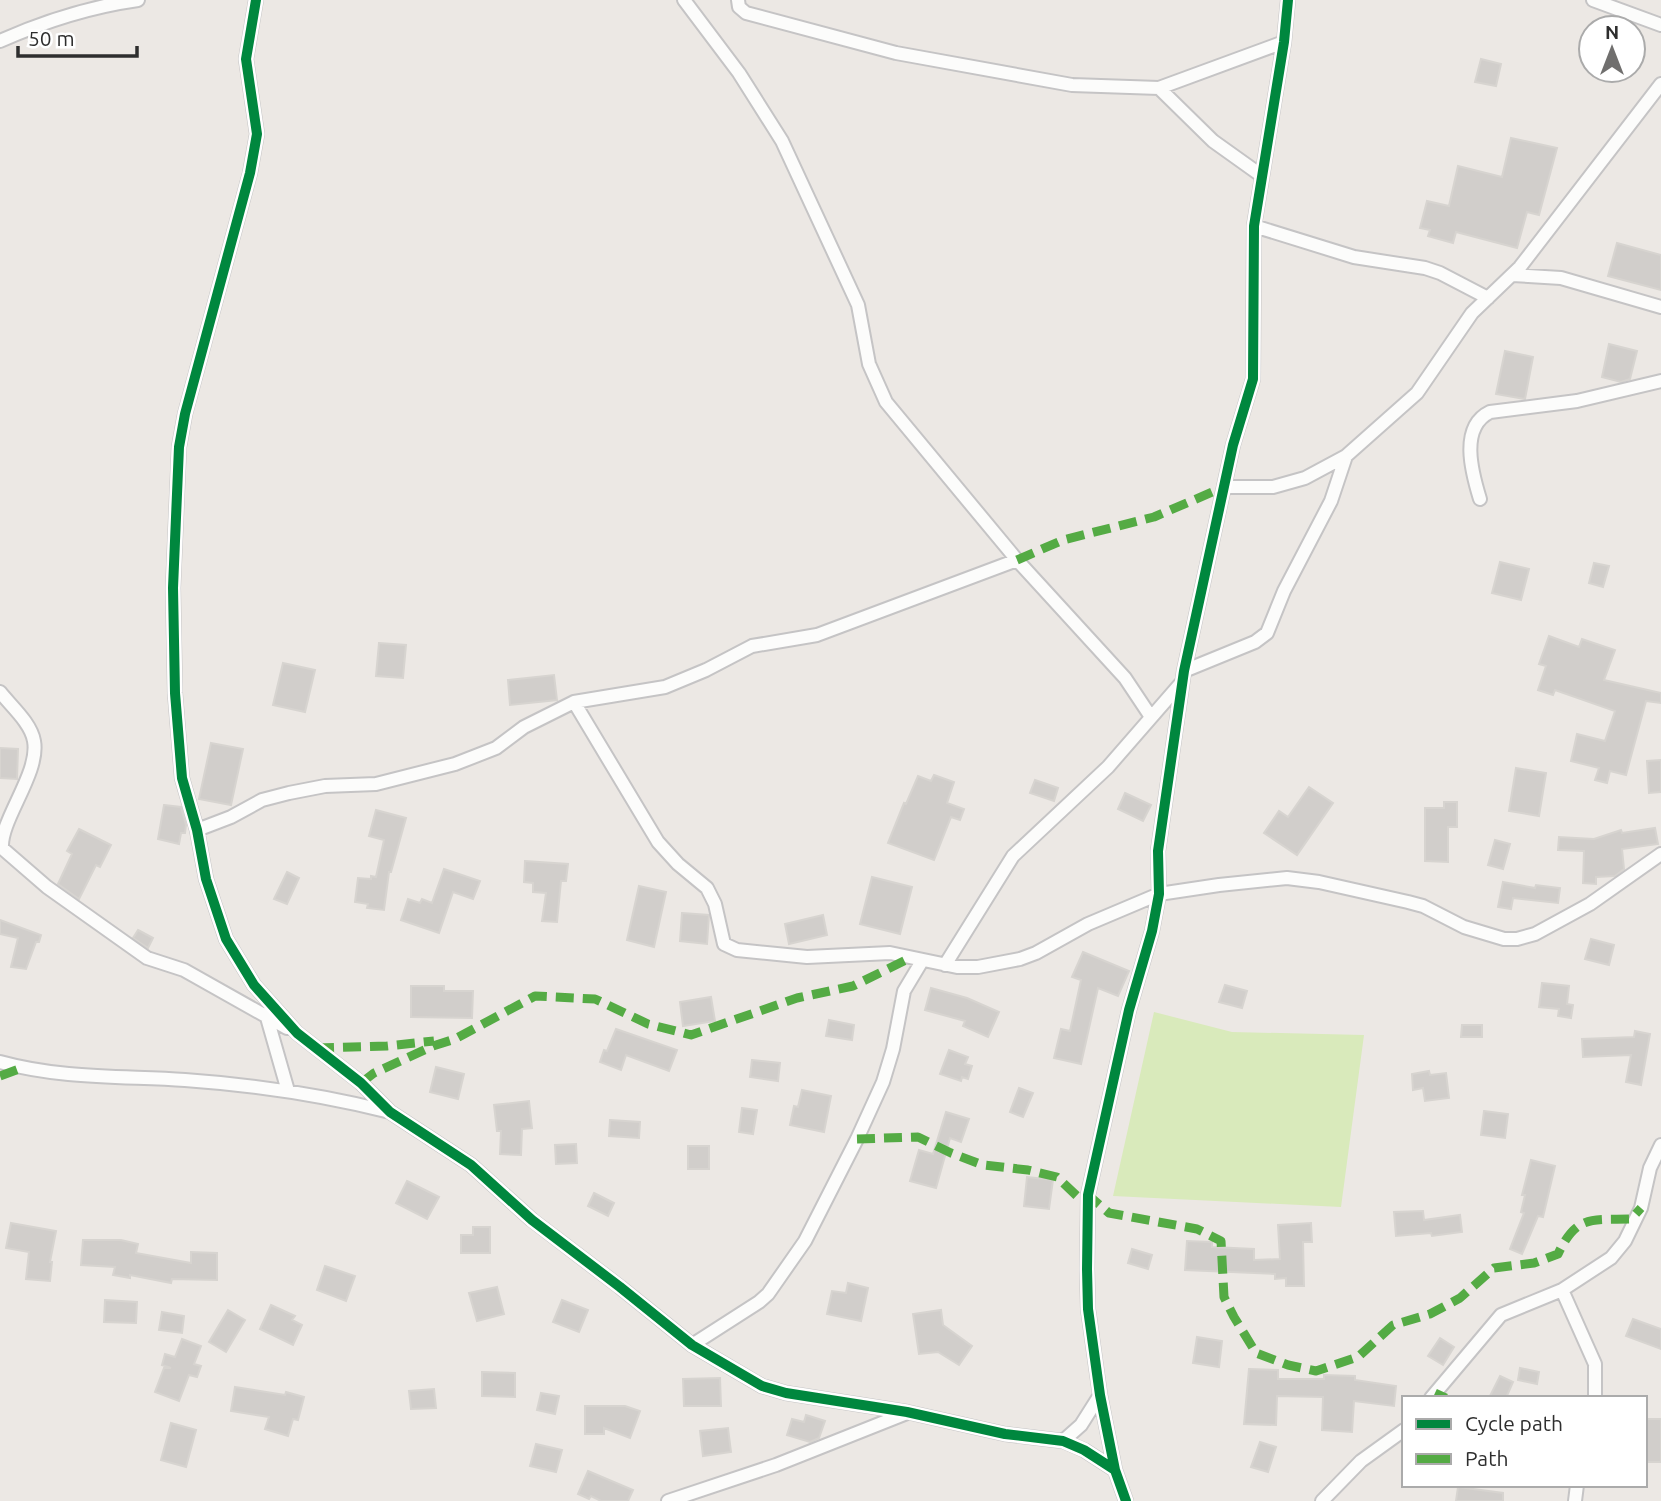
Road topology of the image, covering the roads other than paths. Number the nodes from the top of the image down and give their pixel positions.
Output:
1 (138, 0) edge
2 (256, 0) edge
3 (684, 0) edge
4 (1288, 0) edge
5 (1593, 0) edge
6 (735, 1) edge
7 (1661, 25) edge
8 (0, 41) edge
9 (1284, 42) junction
10 (1661, 84) edge
11 (1159, 88) junction
12 (1262, 176) junction
13 (1254, 226) junction
14 (1512, 275) junction
15 (1488, 298) junction
16 (1661, 307) edge
17 (1661, 381) edge
18 (1346, 456) junction
19 (1224, 487) junction
20 (1480, 499) dead end
21 (1017, 561) junction
22 (1183, 676) junction
23 (0, 692) edge
24 (574, 702) junction
25 (1151, 717) junction
26 (197, 830) junction
27 (1661, 854) edge
28 (1159, 894) junction
29 (922, 961) junction
30 (945, 965) junction
31 (254, 985) junction
32 (266, 1016) junction
33 (297, 1033) junction
34 (0, 1062) edge
35 (361, 1083) junction
36 (289, 1091) junction
37 (337, 1099) junction
38 (390, 1112) junction
39 (1661, 1145) edge
40 (1562, 1290) junction
41 (692, 1345) junction
42 (1100, 1395) junction
43 (1434, 1396) edge
44 (1595, 1396) edge
45 (908, 1412) junction
46 (1402, 1431) edge
47 (1063, 1441) junction
48 (1115, 1470) junction
49 (668, 1501) edge
50 (1126, 1501) edge
51 (1322, 1501) edge

1 - 8 street
2 - 26 street
3 - 21 street
4 - 9 street
5 - 7 street
6 - 11 street
9 - 11 street
9 - 12 street
10 - 14 street
11 - 12 street
12 - 13 street
13 - 15 street
13 - 19 street
14 - 15 street
14 - 16 street
15 - 18 street
17 - 20 street
18 - 19 street
18 - 22 street
19 - 22 street
21 - 24 street
21 - 25 street
22 - 25 street
22 - 28 street
23 - 32 street
24 - 26 street
24 - 29 street
25 - 30 street
26 - 31 street
27 - 28 street
28 - 30 street
28 - 42 street
29 - 30 street
29 - 41 street
31 - 32 street
31 - 33 street
32 - 33 street
32 - 36 street
33 - 35 street
34 - 36 street
35 - 37 street
35 - 38 street
36 - 37 street
37 - 38 street
38 - 41 street
39 - 40 street
40 - 43 street
40 - 44 street
41 - 45 street
42 - 47 street
42 - 48 street
45 - 47 street
45 - 49 street
46 - 51 street
47 - 48 street
48 - 50 street

